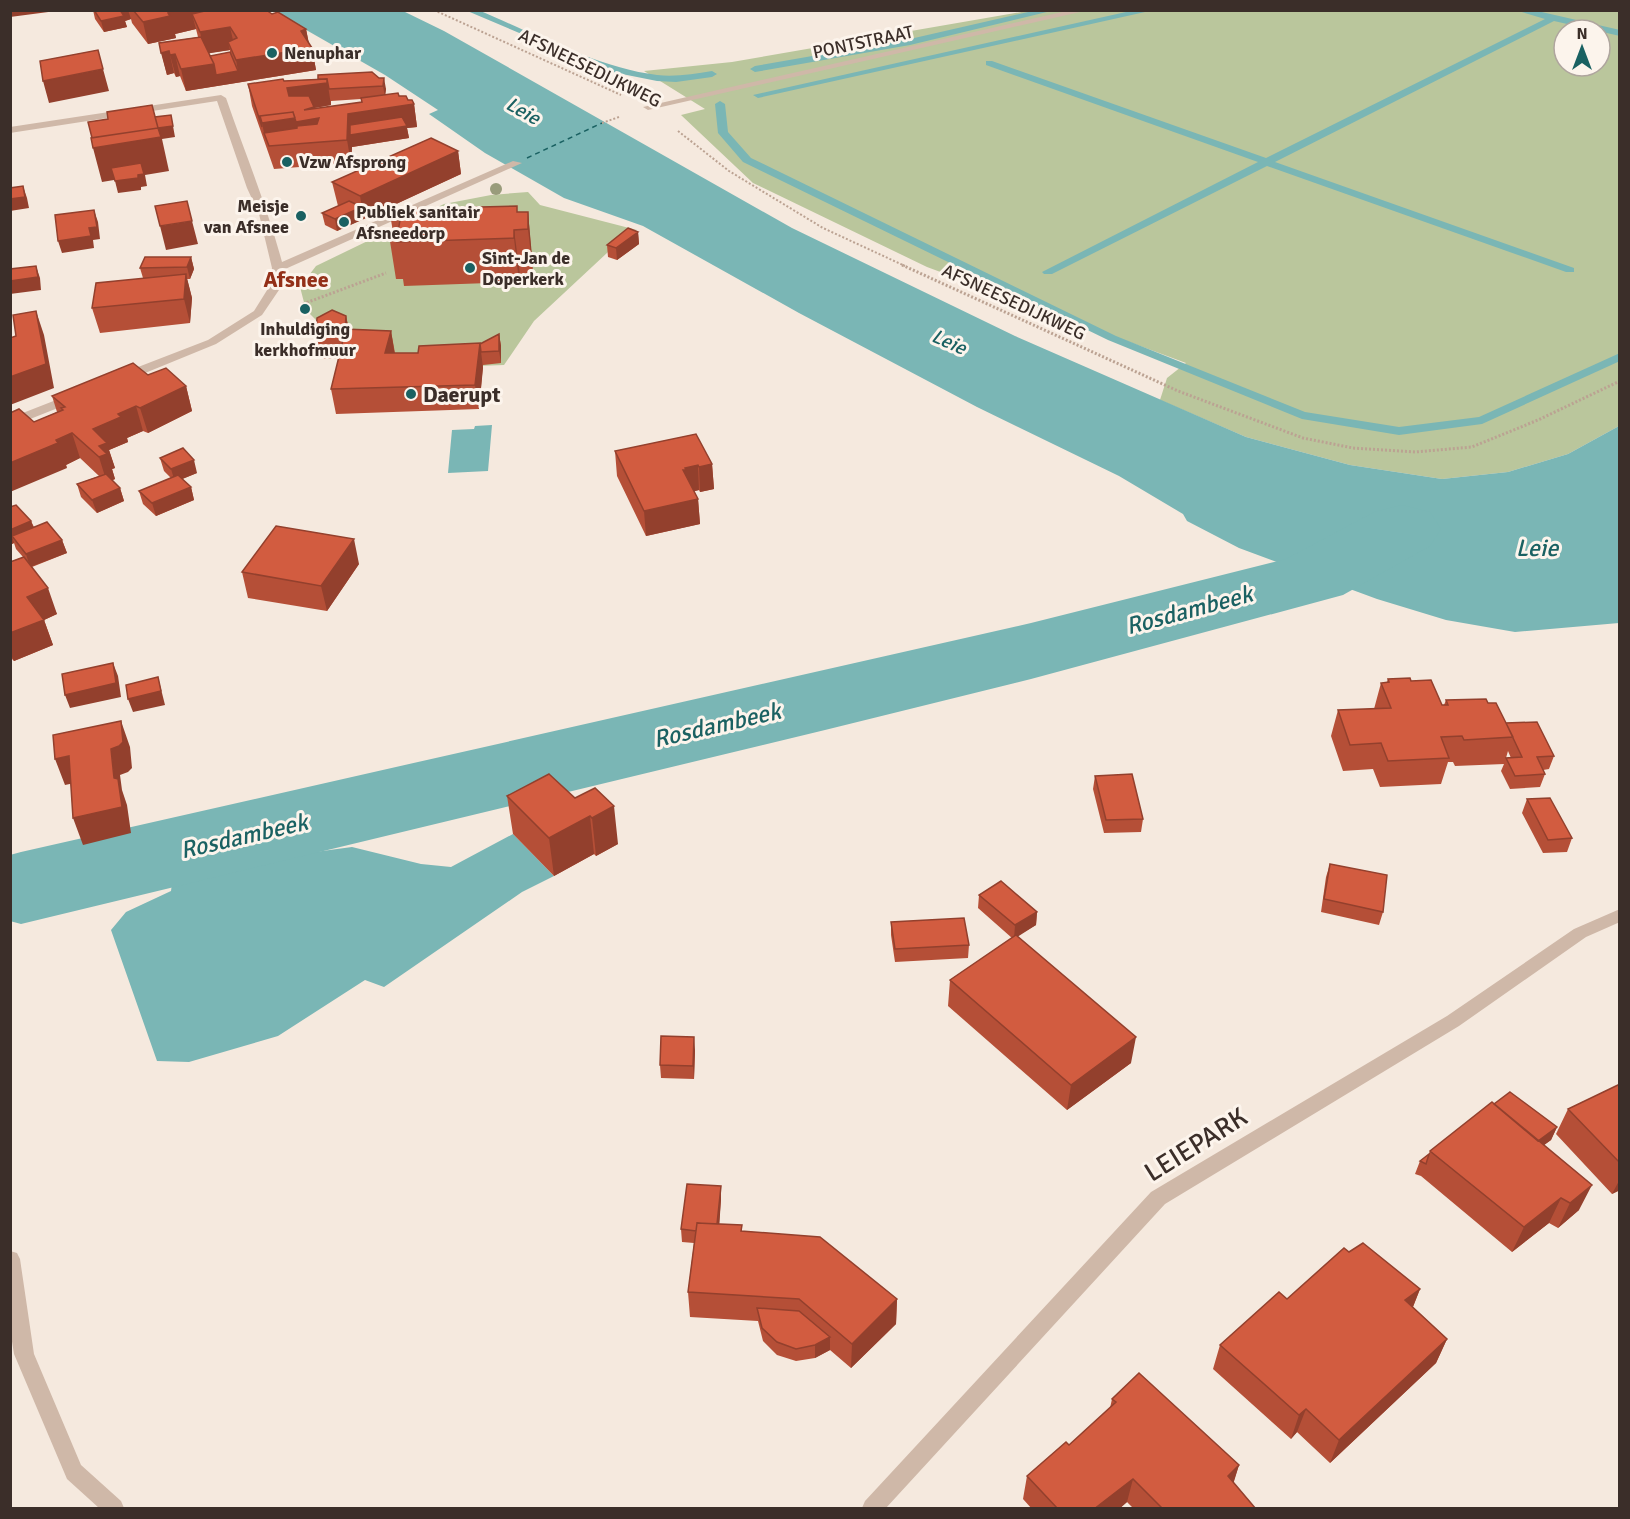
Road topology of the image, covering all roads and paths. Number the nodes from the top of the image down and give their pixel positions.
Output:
1 (434, 10) edge
2 (1085, 10) edge
3 (648, 107) junction
4 (10, 130) edge
5 (517, 163) dead end
6 (278, 268) junction
7 (386, 273) dead end
8 (258, 313) junction
9 (1620, 381) edge
10 (109, 383) edge
11 (88, 391) edge
12 (10, 423) edge
13 (1620, 915) edge
14 (10, 1259) edge
15 (17, 1356) edge
16 (114, 1509) edge
17 (872, 1509) edge

1 - 3 path, AFSNEESEDIJKWEG
2 - 3 street, PONTSTRAAT
3 - 9 path, AFSNEESEDIJKWEG
4 - 6 street
5 - 6 street
6 - 8 street
7 - 8 path
8 - 10 street
11 - 12 street
13 - 17 street, LEIEPARK
14 - 15 street
15 - 16 street

